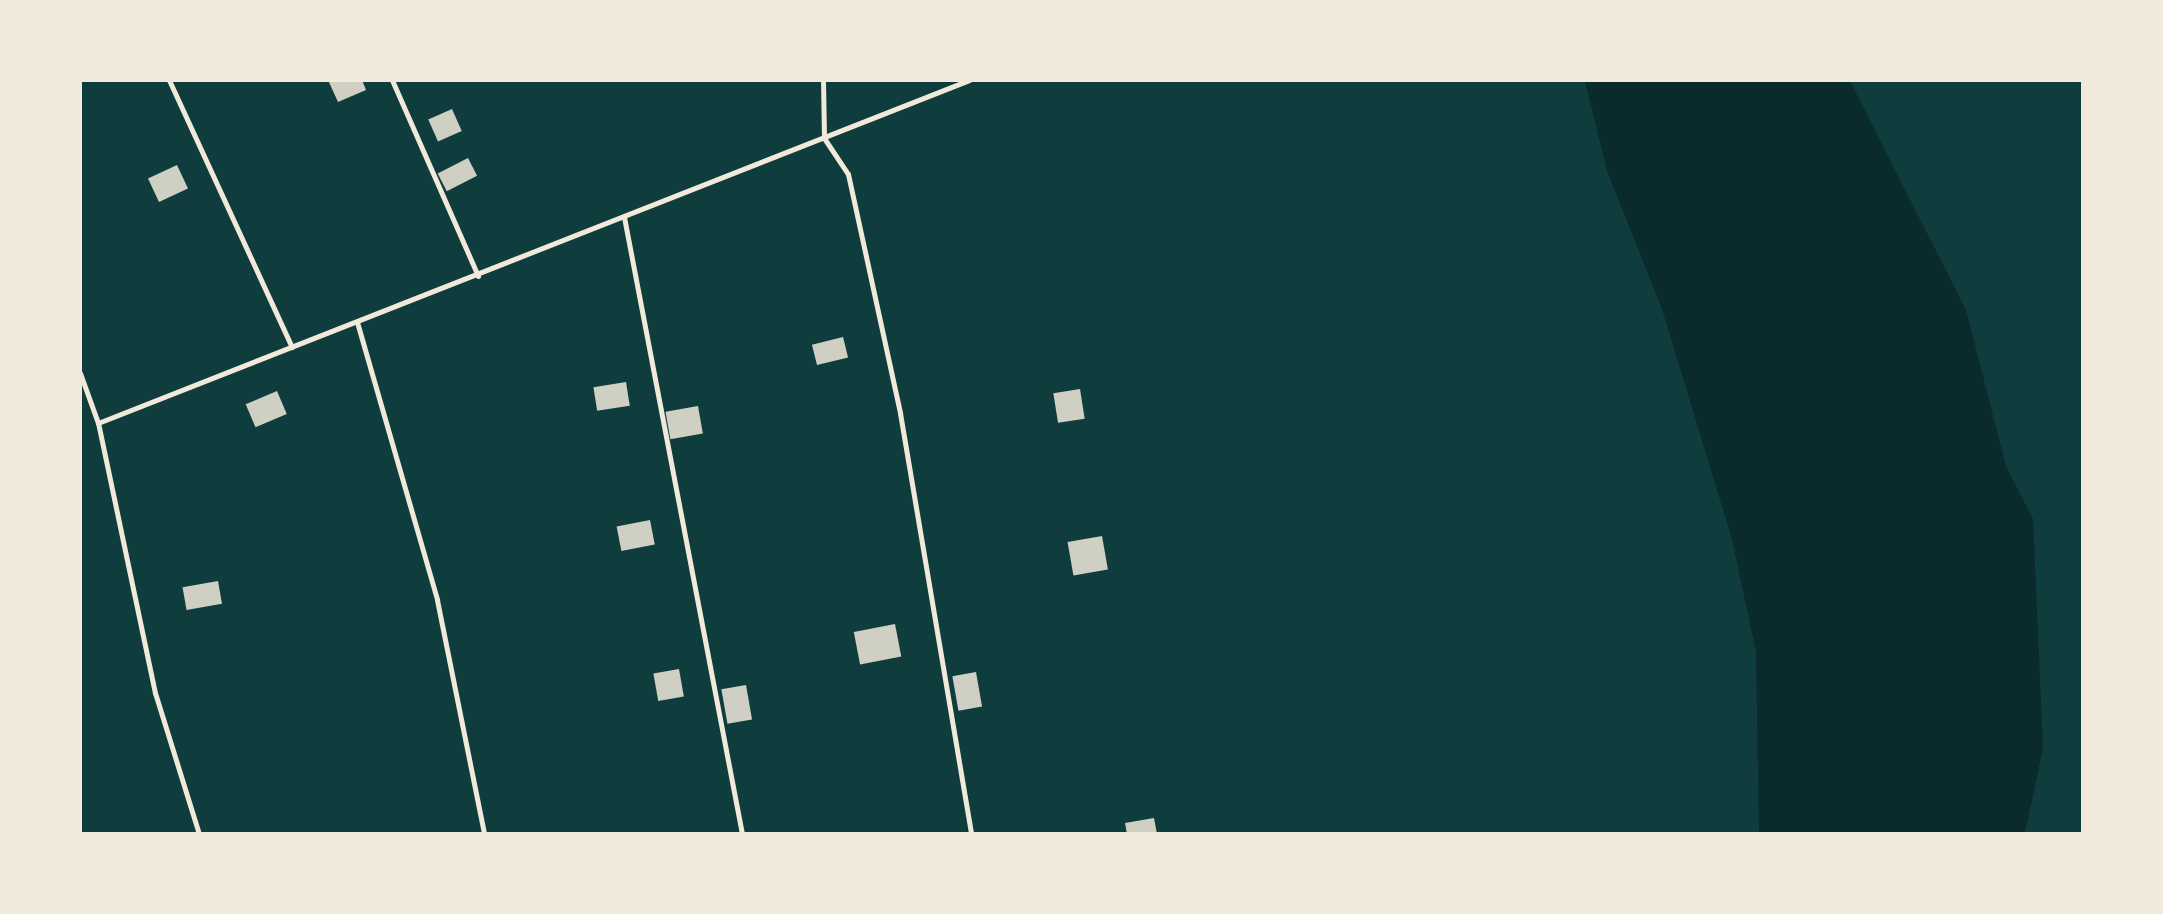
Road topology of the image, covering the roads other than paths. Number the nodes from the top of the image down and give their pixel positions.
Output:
1 (169, 80) edge
2 (392, 80) edge
3 (823, 80) edge
4 (969, 80) edge
5 (824, 138) junction
6 (624, 217) junction
7 (478, 276) junction
8 (357, 322) junction
9 (292, 347) junction
10 (80, 373) edge
11 (97, 423) junction
12 (199, 834) edge
13 (484, 834) edge
14 (742, 834) edge
15 (971, 834) edge

1 - 9 lane
2 - 7 lane
3 - 5 lane
4 - 5 lane
5 - 6 lane
5 - 15 lane
6 - 7 lane
6 - 14 lane
7 - 8 lane
8 - 9 lane
8 - 13 lane
9 - 11 lane
10 - 11 lane
11 - 12 lane

